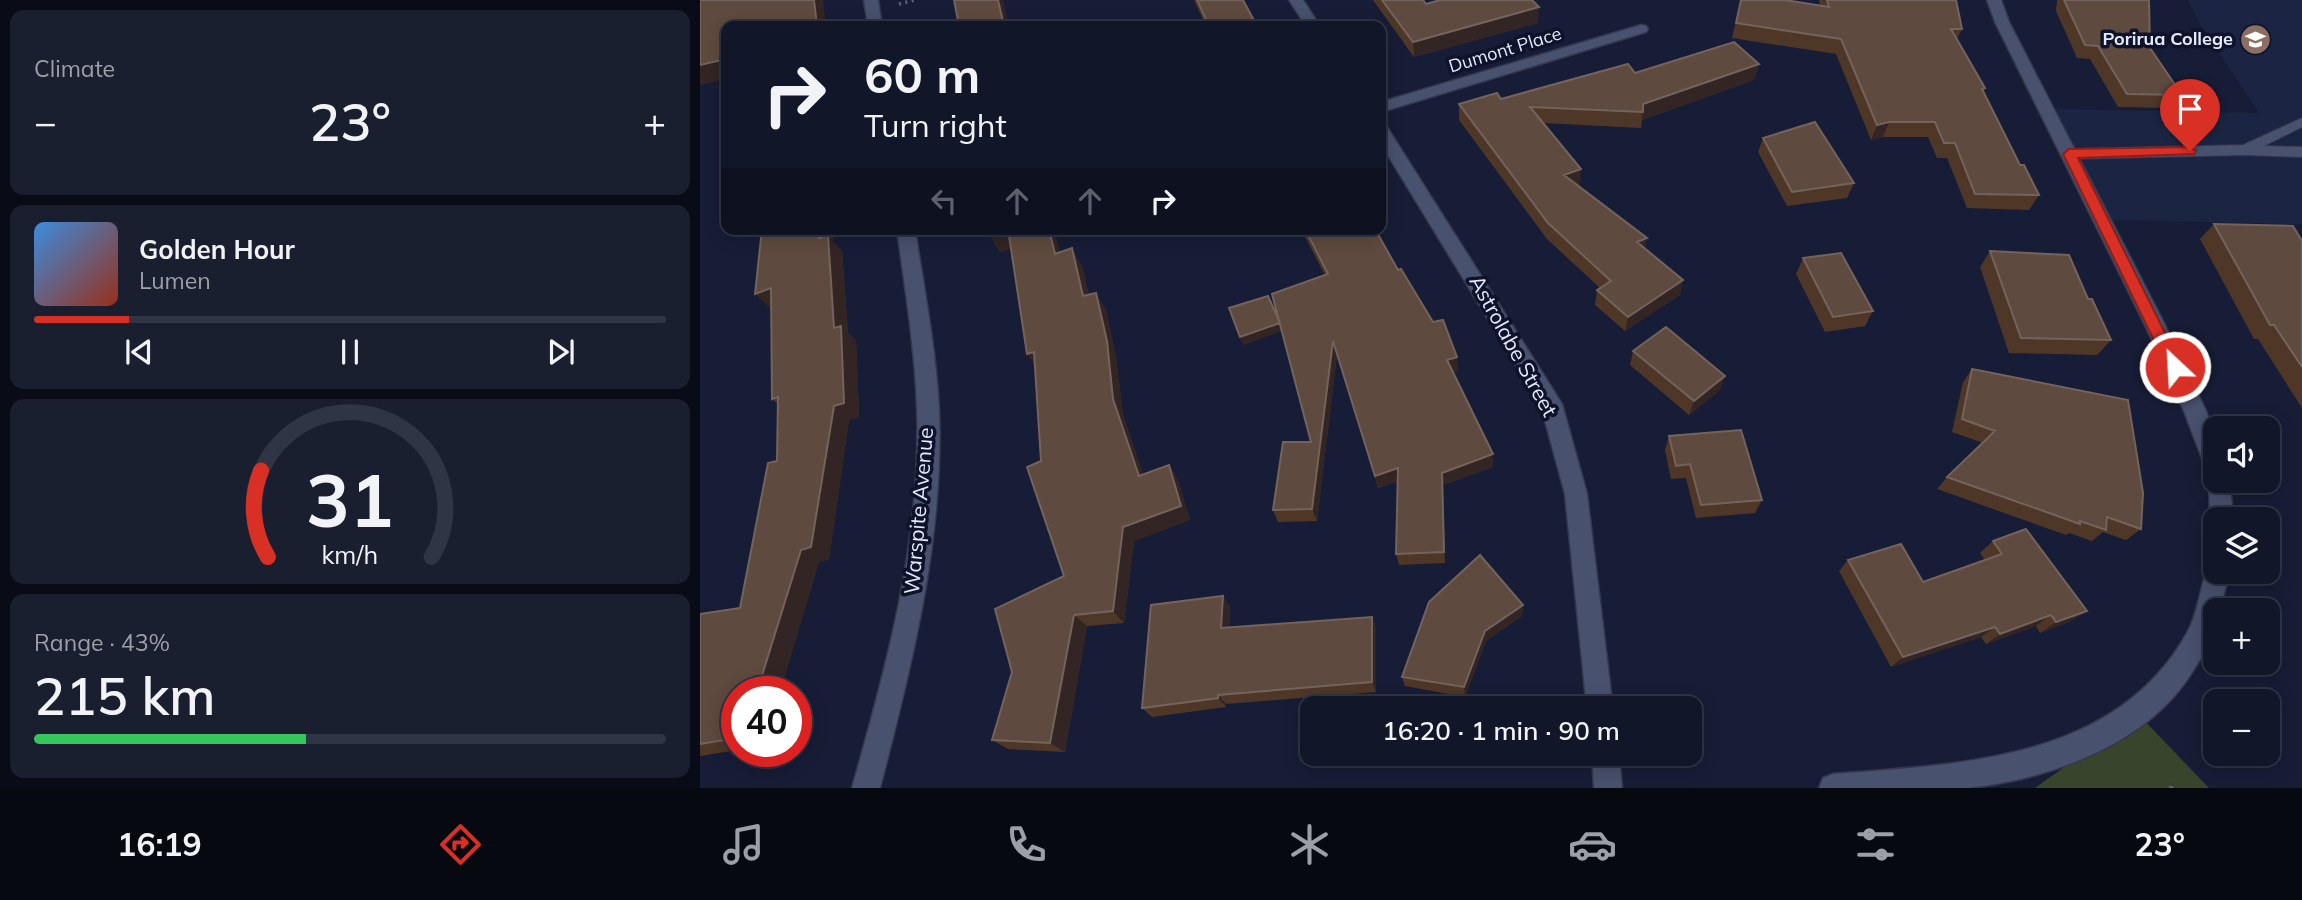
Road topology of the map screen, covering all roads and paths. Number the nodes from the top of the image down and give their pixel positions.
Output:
1 (871, 0) edge
2 (1296, 0) edge
3 (1994, 0) edge
4 (874, 21) edge
5 (1310, 21) edge
6 (1641, 29) dead end
7 (1386, 106) edge
8 (2302, 122) edge
9 (1386, 139) edge
10 (2245, 150) junction
11 (2302, 152) edge
12 (2069, 154) junction
13 (907, 235) edge
14 (2203, 435) edge
15 (2215, 584) edge
16 (1599, 696) edge
17 (1606, 766) edge
18 (2173, 780) dead end
19 (866, 788) edge
20 (1608, 788) edge
21 (1833, 788) edge
22 (2171, 788) edge

1 - 4 street
2 - 5 street
3 - 12 street
6 - 7 street, Dumont Place
8 - 10 lane
9 - 16 street, Astrolabe Street
10 - 11 lane
10 - 12 lane
12 - 14 street
13 - 19 street, Warspite Avenue
15 - 21 street
17 - 20 street
18 - 22 path

